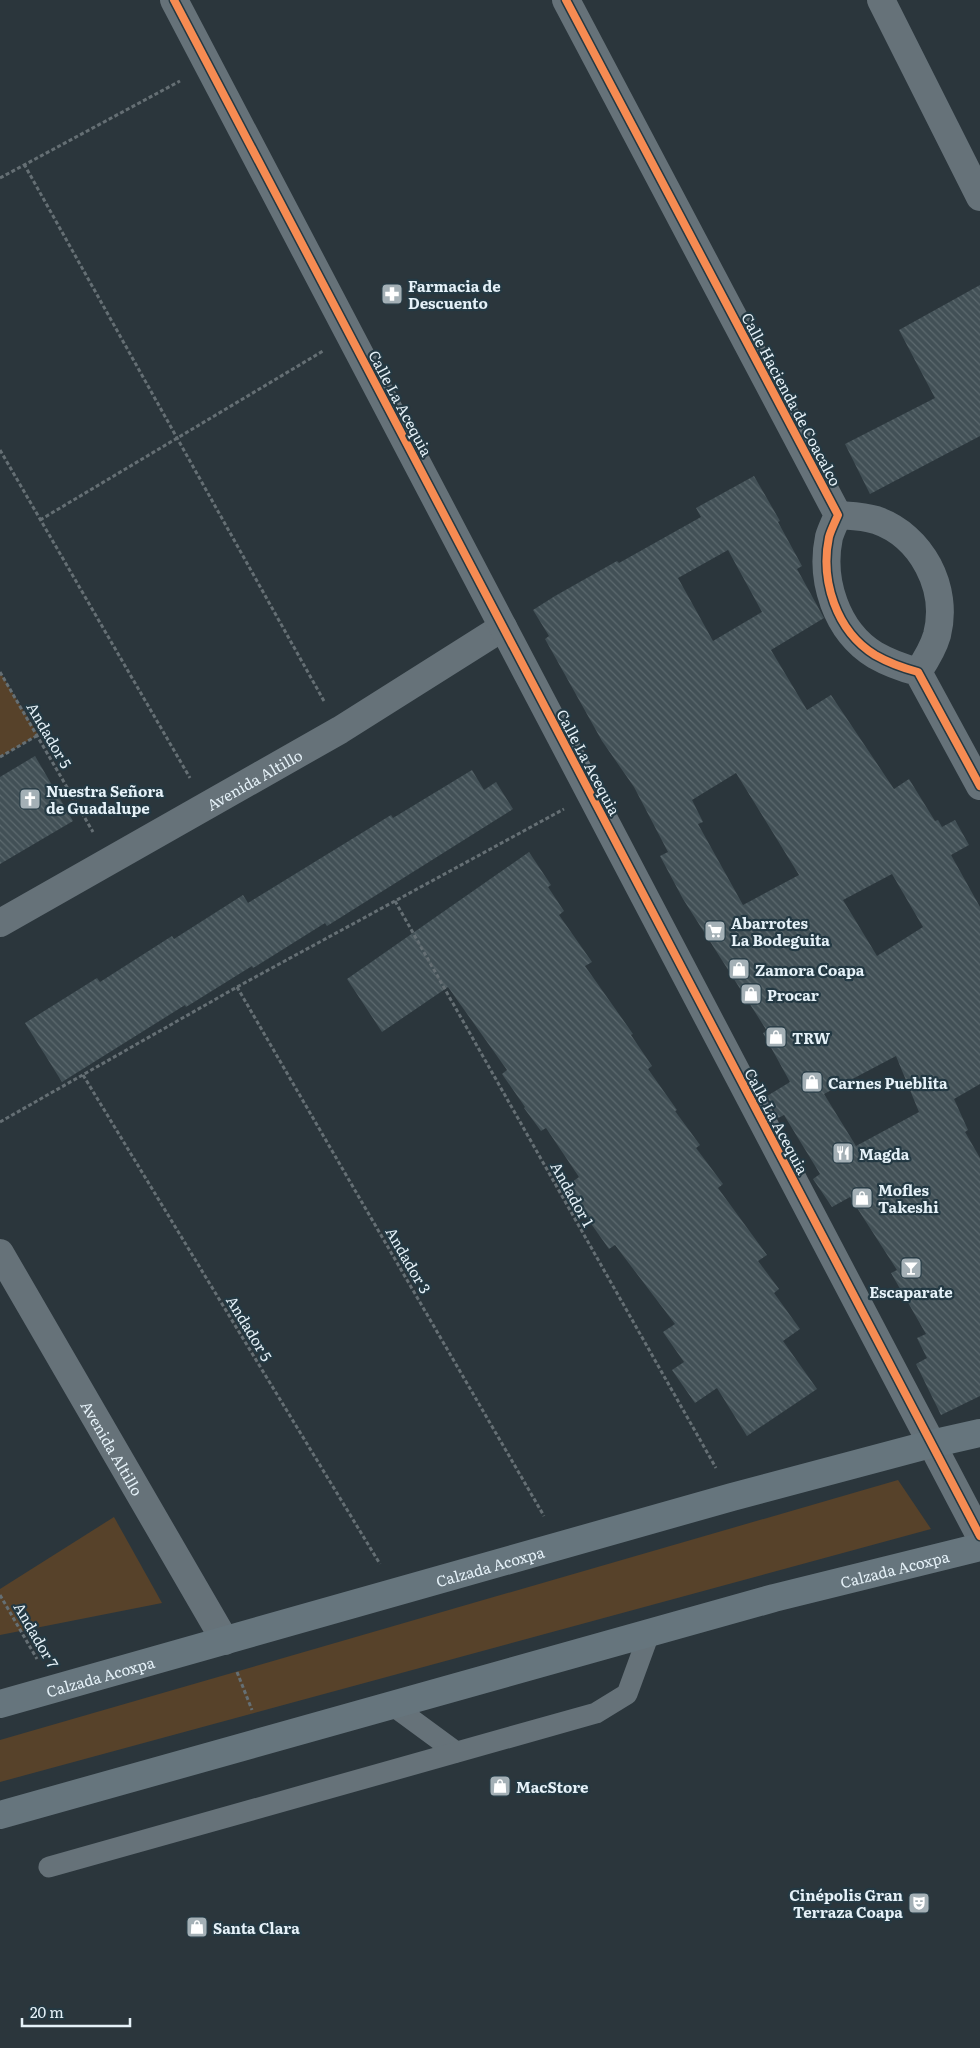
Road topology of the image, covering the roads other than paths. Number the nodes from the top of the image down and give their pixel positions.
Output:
1 (174, 0) edge
2 (566, 0) edge
3 (880, 0) edge
4 (980, 197) edge
5 (838, 516) junction
6 (503, 627) junction
7 (918, 672) junction
8 (980, 786) edge
9 (0, 922) edge
10 (0, 1253) edge
11 (980, 1433) edge
12 (931, 1444) junction
13 (980, 1536) edge
14 (980, 1547) edge
15 (649, 1634) junction
16 (226, 1641) junction
17 (0, 1704) edge
18 (392, 1705) junction
19 (456, 1752) junction
20 (0, 1815) edge
21 (49, 1867) dead end

1 - 6 street, Calle La Acequia
2 - 5 street, Calle Hacienda de Coacalco
3 - 4 street
5 - 7 street
5 - 7 street
6 - 9 street, Avenida Altillo
6 - 12 street, Calle La Acequia
7 - 8 street
10 - 16 street, Avenida Altillo
11 - 12 main road, Calzada Acoxpa
12 - 13 street, Calle La Acequia
12 - 16 main road, Calzada Acoxpa
14 - 15 main road, Calzada Acoxpa
15 - 18 main road, Calzada Acoxpa
15 - 19 lane
16 - 17 main road, Calzada Acoxpa
18 - 19 lane
18 - 20 main road, Calzada Acoxpa
19 - 21 lane

